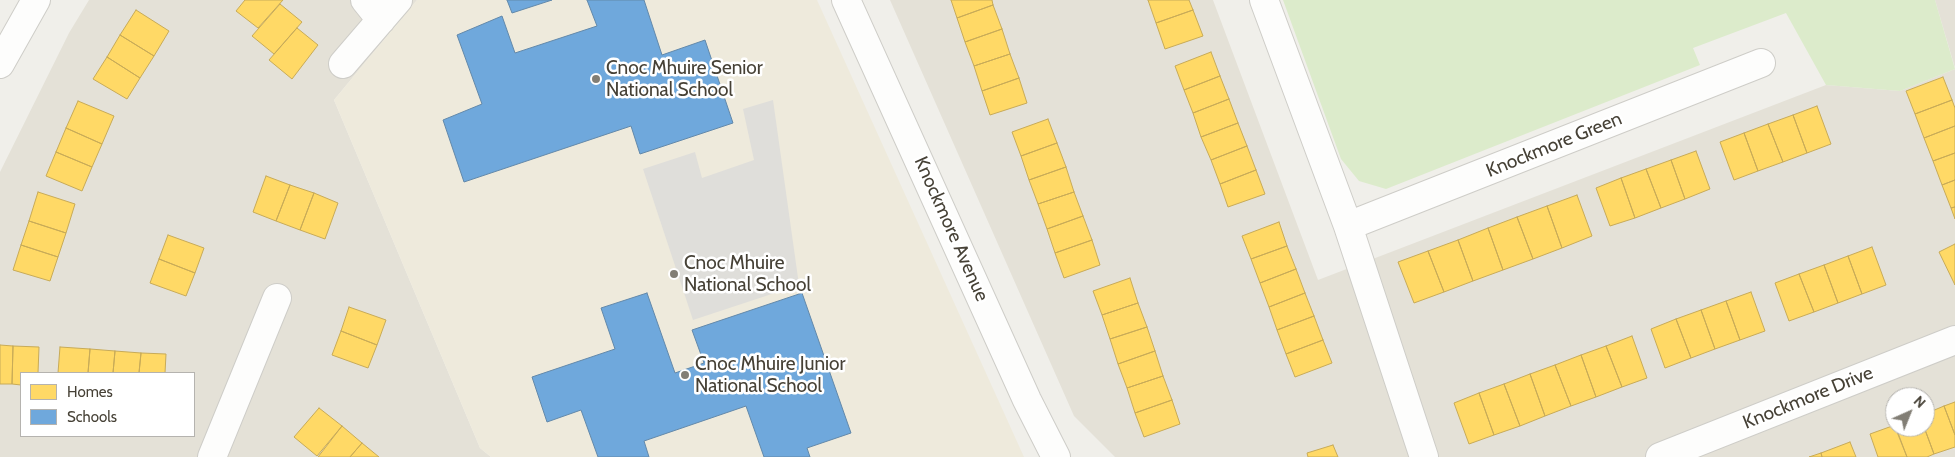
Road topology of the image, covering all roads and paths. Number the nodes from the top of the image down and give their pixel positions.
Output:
1 (36, 0) edge
2 (846, 0) edge
3 (1264, 0) edge
4 (382, 7) edge
5 (1761, 63) dead end
6 (0, 64) edge
7 (343, 64) dead end
8 (1348, 226) junction
9 (276, 298) dead end
10 (1955, 340) edge
11 (212, 457) edge
12 (1056, 457) edge
13 (1424, 457) edge
14 (1660, 457) edge

1 - 6 street
2 - 12 street, Knockmore Avenue
3 - 8 street
4 - 7 street
5 - 8 street, Knockmore Green
8 - 13 street
9 - 11 street
10 - 14 street, Knockmore Drive

